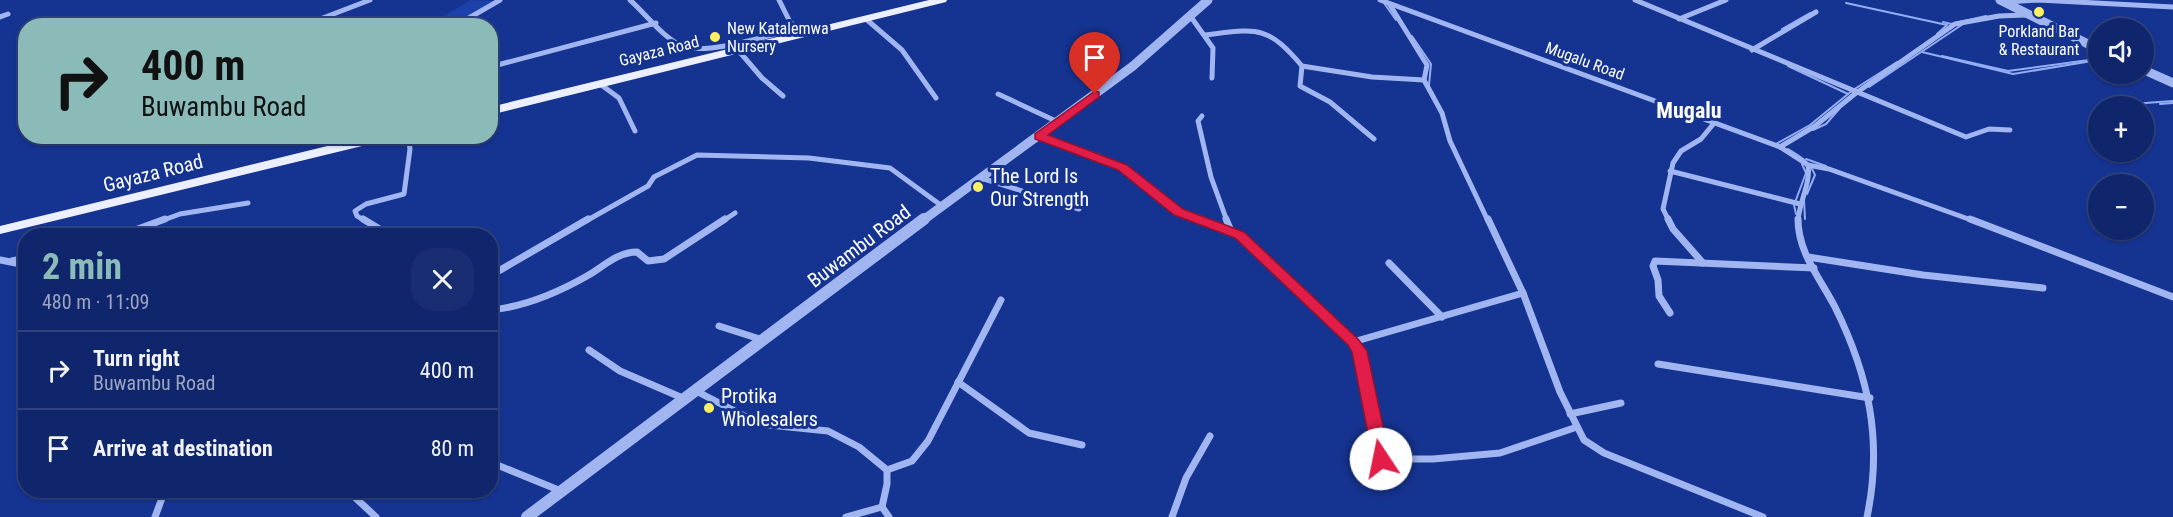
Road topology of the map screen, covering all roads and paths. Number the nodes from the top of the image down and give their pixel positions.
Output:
1 (370, 0) edge
2 (500, 0) edge
3 (630, 0) edge
4 (779, 0) edge
5 (942, 0) edge
6 (1208, 0) edge
7 (1380, 0) edge
8 (1635, 0) edge
9 (1726, 0) edge
10 (2002, 1) edge
11 (1390, 5) junction
12 (2173, 7) edge
13 (1816, 12) dead end
14 (8, 14) dead end
15 (2030, 15) junction
16 (0, 17) edge
17 (1191, 17) junction
18 (323, 18) edge
19 (469, 18) edge
20 (866, 19) junction
21 (1679, 19) junction
22 (656, 23) junction
23 (803, 31) junction
24 (1205, 35) junction
25 (2088, 44) edge
26 (738, 50) junction
27 (1752, 50) junction
28 (498, 65) edge
29 (1302, 66) junction
30 (2154, 74) edge
31 (1212, 78) dead end
32 (1424, 80) junction
33 (2173, 83) edge
34 (600, 84) junction
35 (1856, 93) junction
36 (998, 94) dead end
37 (783, 96) dead end
38 (936, 98) dead end
39 (498, 109) edge
40 (1202, 116) dead end
41 (1715, 122) junction
42 (1058, 123) junction
43 (634, 130) dead end
44 (2010, 130) dead end
45 (1039, 136) junction
46 (1374, 139) dead end
47 (353, 144) edge
48 (409, 144) edge
49 (1780, 147) junction
50 (1808, 165) junction
51 (1670, 171) junction
52 (981, 178) junction
53 (248, 203) dead end
54 (1800, 204) junction
55 (942, 206) junction
56 (1079, 209) dead end
57 (735, 213) dead end
58 (141, 228) edge
59 (377, 228) edge
60 (0, 230) edge
61 (1231, 231) junction
62 (1808, 257) junction
63 (0, 260) edge
64 (18, 260) edge
65 (8, 262) junction
66 (1389, 263) dead end
67 (1703, 263) junction
68 (18, 264) edge
69 (1815, 268) junction
70 (498, 271) edge
71 (2043, 288) dead end
72 (1523, 293) junction
73 (2173, 297) edge
74 (1000, 300) dead end
75 (498, 308) edge
76 (1670, 313) dead end
77 (1442, 316) junction
78 (719, 326) dead end
79 (763, 340) junction
80 (1353, 342) junction
81 (589, 350) dead end
82 (1658, 364) dead end
83 (958, 382) junction
84 (696, 391) junction
85 (1870, 398) junction
86 (685, 399) junction
87 (1621, 403) dead end
88 (1570, 414) junction
89 (1577, 427) junction
90 (1210, 435) dead end
91 (1082, 445) dead end
92 (498, 465) edge
93 (887, 470) junction
94 (562, 491) junction
95 (162, 498) edge
96 (356, 498) edge
97 (882, 507) junction
98 (155, 517) edge
99 (376, 517) edge
100 (527, 517) edge
101 (846, 517) edge
102 (889, 517) edge
103 (1172, 517) edge
104 (1763, 517) edge
105 (1867, 517) edge

1 - 18 street
2 - 19 street
3 - 22 street
4 - 23 street
5 - 20 main road, Gayaza Road
6 - 17 street, Buwambu Road
7 - 11 street, Mugalu Road
8 - 21 street
9 - 21 street
10 - 12 street
10 - 15 street
11 - 32 street
11 - 41 street, Mugalu Road
13 - 27 street
14 - 16 street
15 - 25 street
15 - 35 street
17 - 24 street
17 - 42 street, Buwambu Road
20 - 23 main road, Gayaza Road
20 - 38 street
21 - 27 street
22 - 23 street
22 - 28 street
23 - 26 main road, Gayaza Road
24 - 29 street
24 - 31 street
26 - 34 main road, Gayaza Road
26 - 37 street
27 - 35 street
29 - 32 street
29 - 46 street
30 - 33 street
32 - 72 street
34 - 39 main road, Gayaza Road
34 - 43 street
35 - 44 street
35 - 49 street
36 - 42 street
40 - 61 street
41 - 49 street, Mugalu Road
41 - 51 street
42 - 45 street, Buwambu Road
45 - 52 street, Buwambu Road
45 - 61 street
47 - 60 main road, Gayaza Road
48 - 59 street
49 - 50 street, Mugalu Road
50 - 54 street
50 - 73 street, Mugalu Road
51 - 54 street
51 - 67 street
52 - 55 street, Buwambu Road
52 - 56 street
53 - 58 street
54 - 62 street
55 - 70 street
55 - 79 street, Buwambu Road
57 - 75 street
61 - 80 street
62 - 69 street
62 - 71 street
63 - 65 street
64 - 65 street
65 - 68 street
66 - 77 street
67 - 69 street
67 - 76 street
69 - 85 street
72 - 77 street
72 - 88 street
74 - 83 street
77 - 80 street
78 - 79 street
79 - 84 street, Buwambu Road
80 - 89 street
81 - 86 street
82 - 85 street
83 - 91 street
83 - 93 street
84 - 86 street, Buwambu Road
84 - 93 street
85 - 105 street
86 - 94 street, Buwambu Road
87 - 88 street
88 - 89 street
89 - 104 street
90 - 103 street
92 - 94 street
93 - 97 street
94 - 100 street, Buwambu Road
95 - 98 street
96 - 99 street
97 - 101 street
97 - 102 street

